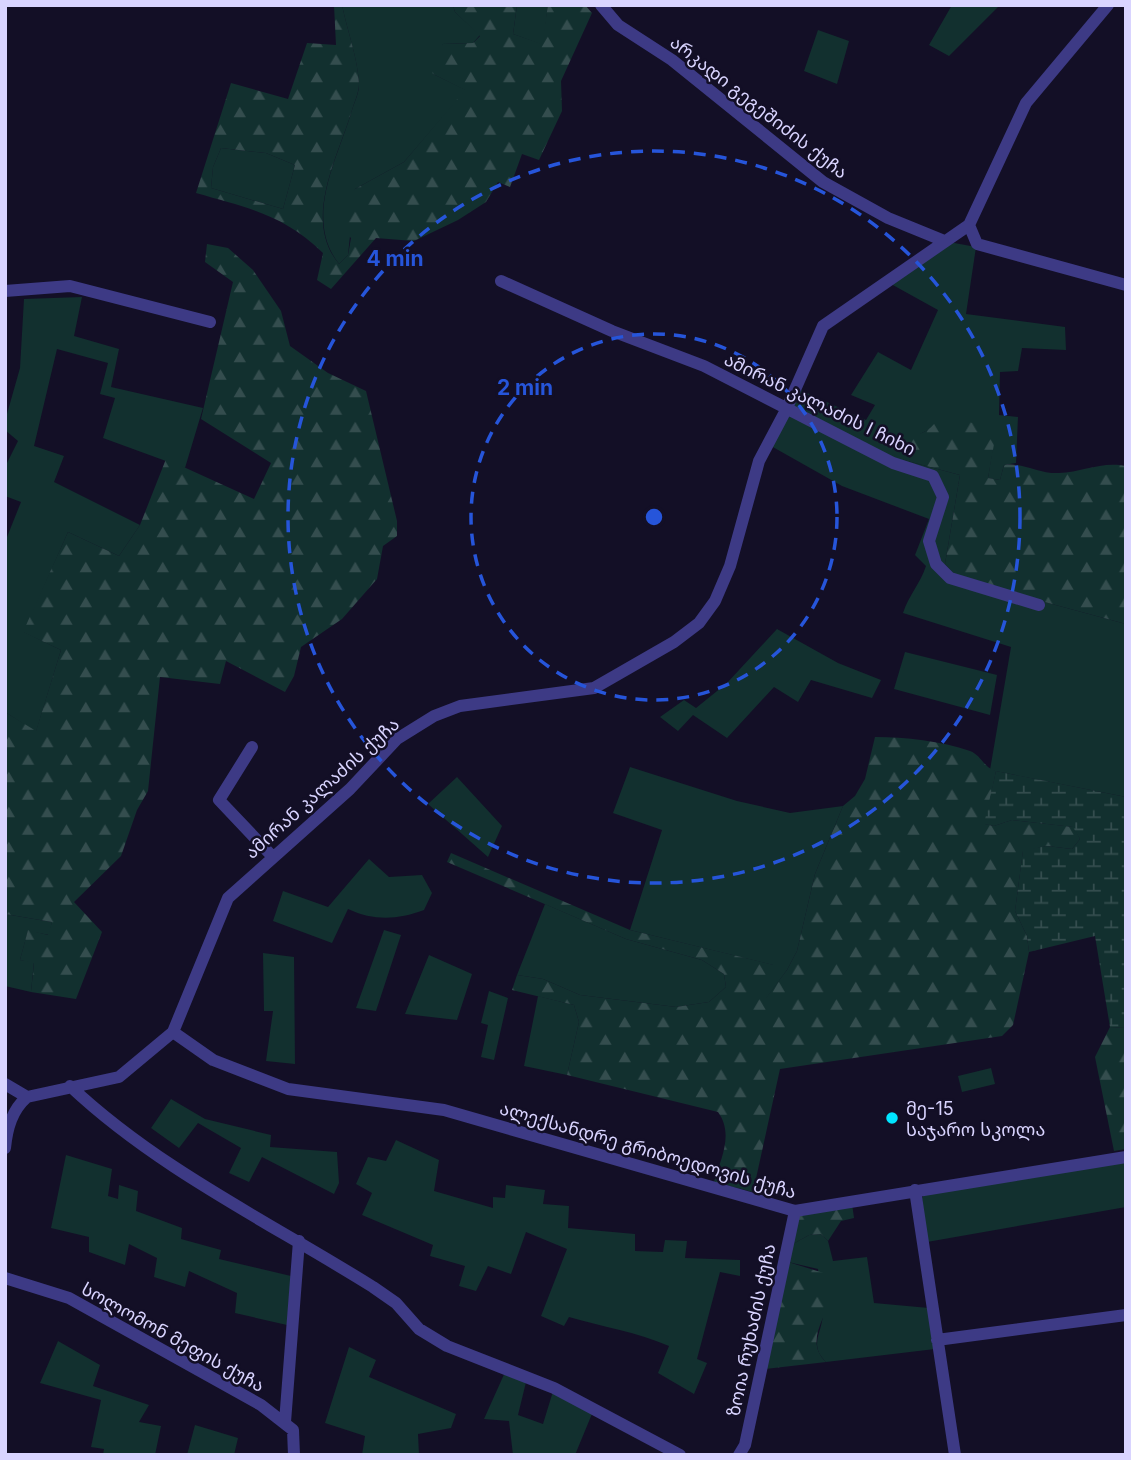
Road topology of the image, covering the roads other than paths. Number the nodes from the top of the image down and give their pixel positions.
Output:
1 (601, 5) edge
2 (1108, 5) edge
3 (969, 225) junction
4 (947, 239) junction
5 (977, 244) junction
6 (501, 281) dead end
7 (1126, 285) edge
8 (5, 291) edge
9 (210, 322) dead end
10 (786, 410) junction
11 (1039, 605) dead end
12 (252, 747) dead end
13 (272, 856) junction
14 (173, 1032) junction
15 (5, 1084) edge
16 (70, 1086) junction
17 (27, 1097) junction
18 (5, 1148) edge
19 (1126, 1157) edge
20 (915, 1190) junction
21 (794, 1211) junction
22 (299, 1241) junction
23 (5, 1278) edge
24 (1126, 1315) edge
25 (937, 1339) junction
26 (285, 1422) junction
27 (294, 1455) edge
28 (680, 1455) edge
29 (739, 1455) edge
30 (955, 1455) edge

1 - 4 street, არკადი გეგეშიძის ქუჩა
2 - 3 street, ამირან კალაძის ქუჩა
3 - 4 street, ამირან კალაძის ქუჩა
3 - 5 street
4 - 5 street, არკადი გეგეშიძის ქუჩა
4 - 10 street, ამირან კალაძის ქუჩა
5 - 7 street, არკადი გეგეშიძის ქუჩა
6 - 10 street, ამირან კალაძის I ჩიხი
8 - 9 street
10 - 11 street, ამირან კალაძის I ჩიხი
10 - 13 street, ამირან კალაძის ქუჩა
12 - 13 street
13 - 14 street, ამირან კალაძის ქუჩა
14 - 16 street, ამირან კალაძის ქუჩა
14 - 21 street, ალექსანდრე გრიბოედოვის ქუჩა
15 - 17 street
16 - 17 street, ამირან კალაძის ქუჩა
16 - 22 street
17 - 18 street
19 - 20 street, ალექსანდრე გრიბოედოვის ქუჩა
20 - 21 street, ალექსანდრე გრიბოედოვის ქუჩა
20 - 25 street
21 - 29 street, ზოია რუხაძის ქუჩა
22 - 26 street
22 - 28 street
23 - 26 street, სოლომონ მეფის ქუჩა
24 - 25 street
25 - 30 street
26 - 27 street

